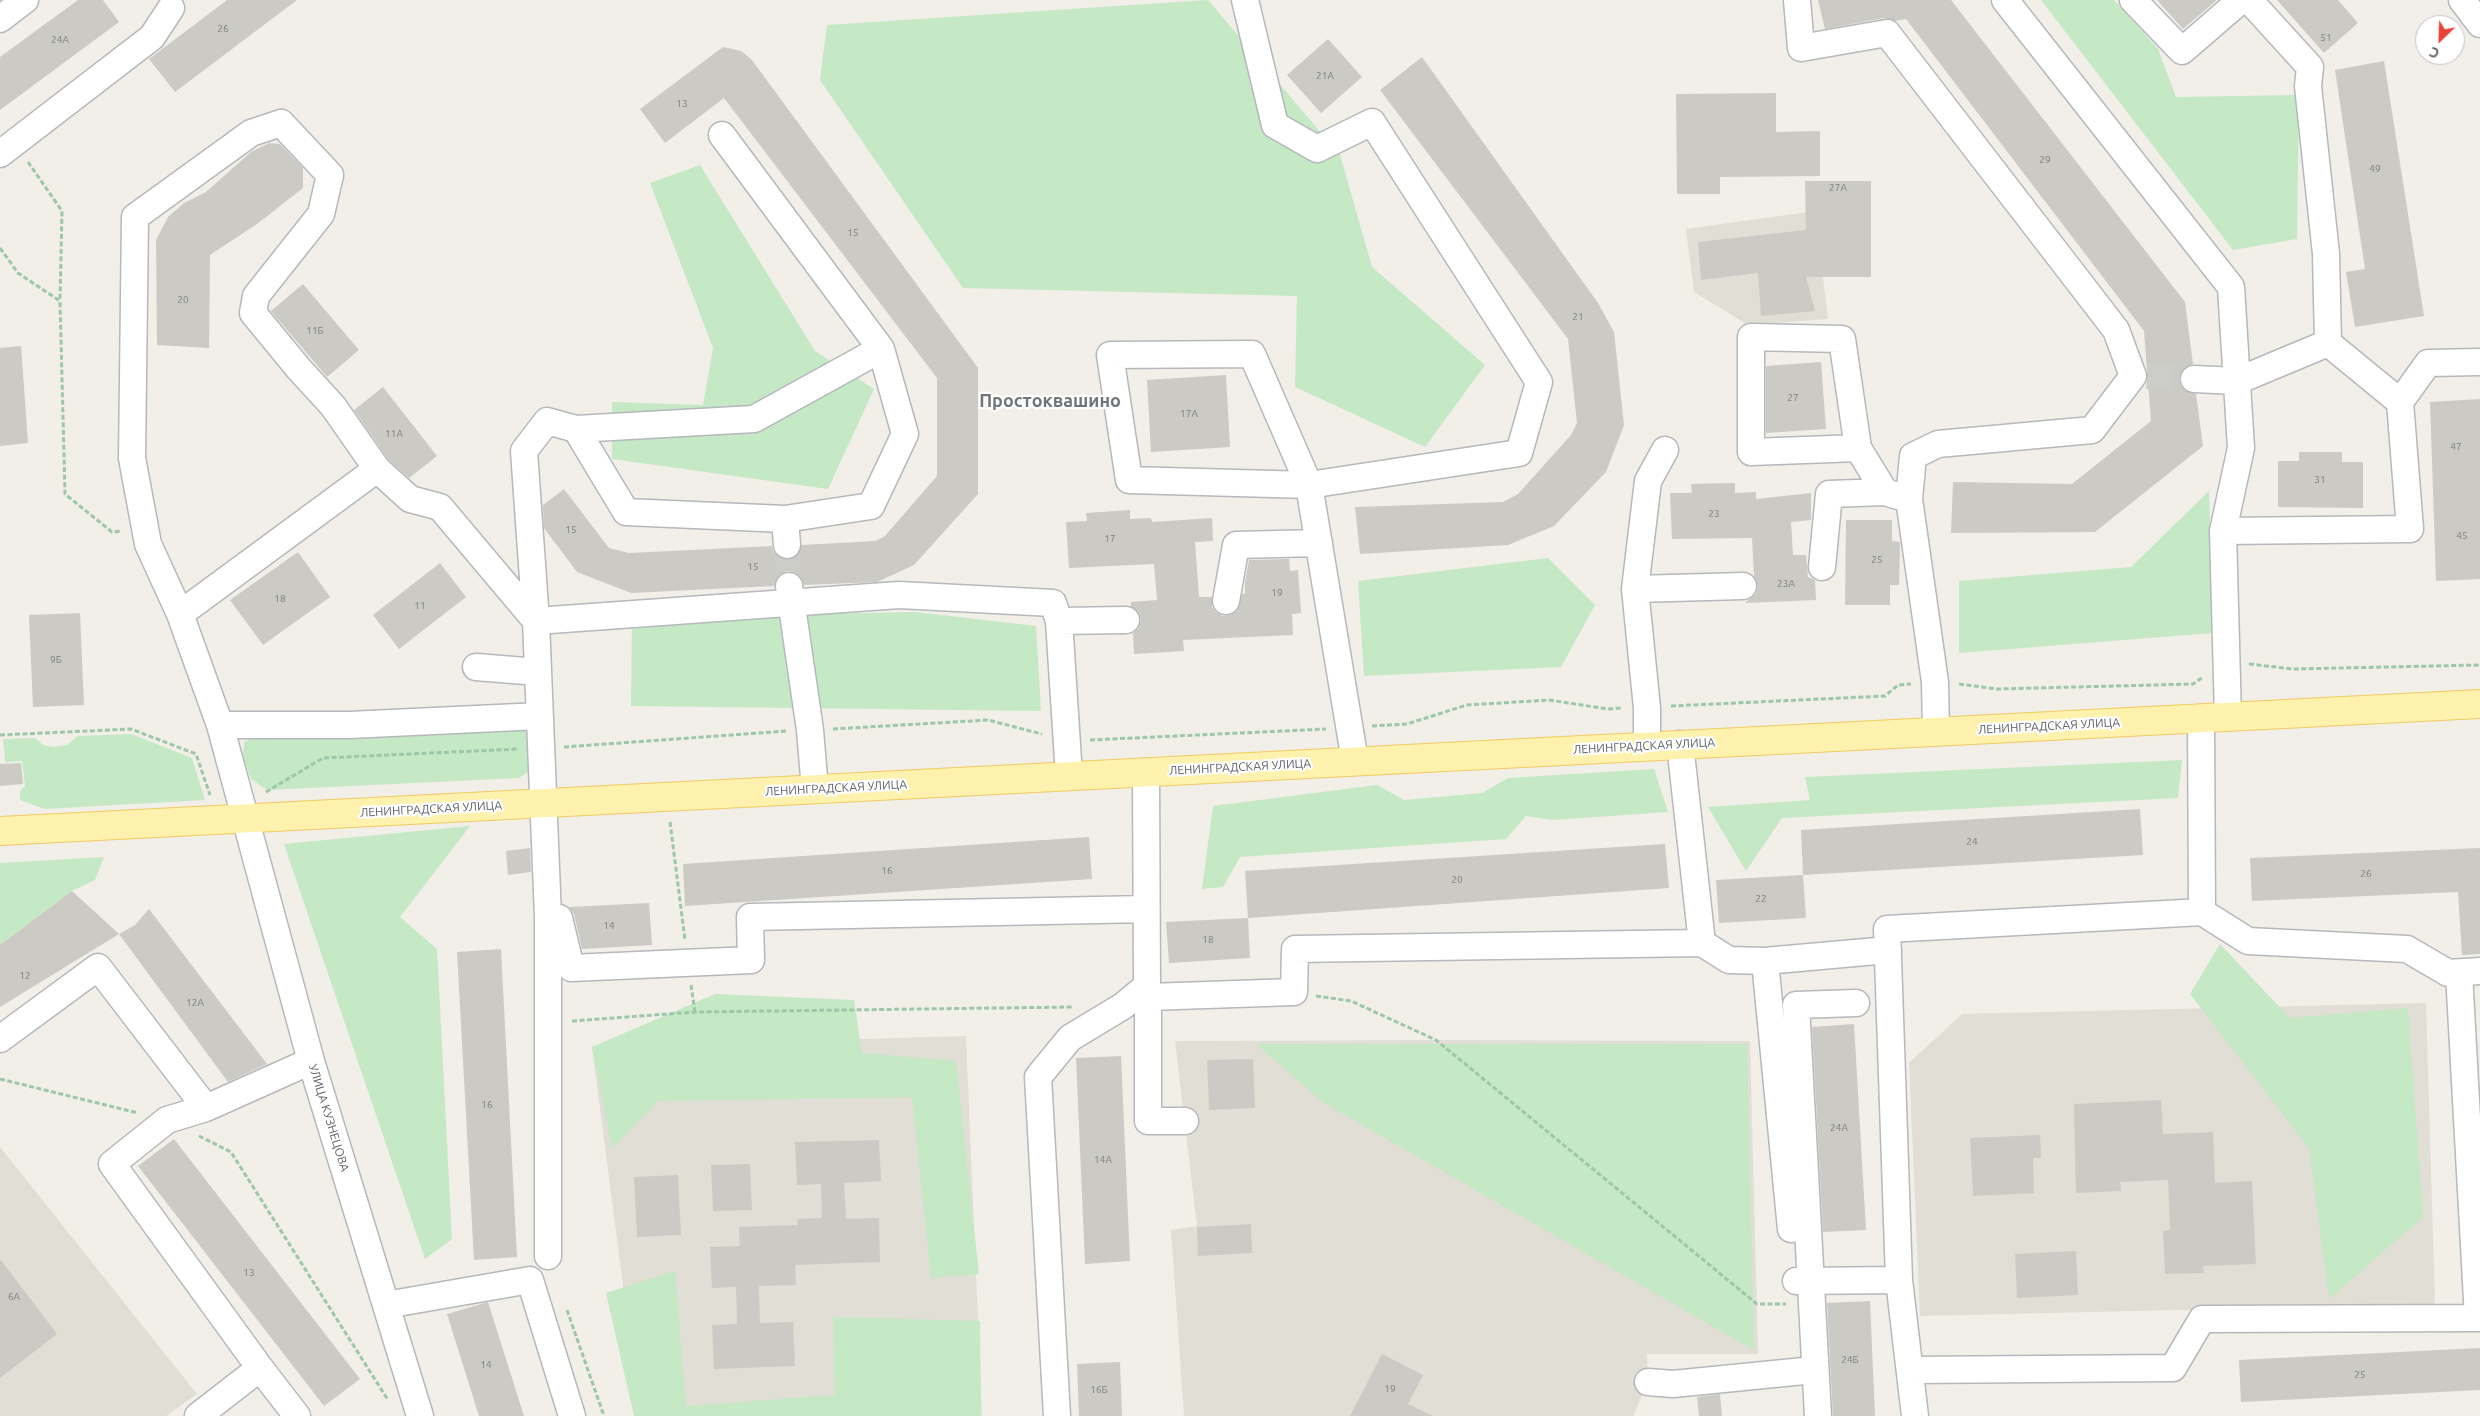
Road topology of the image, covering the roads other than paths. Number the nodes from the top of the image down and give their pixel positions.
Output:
1 (25, 0) edge
2 (1245, 0) edge
3 (1796, 0) edge
4 (2005, 0) edge
5 (2133, 0) edge
6 (2240, 0) edge
7 (2249, 0) edge
8 (2462, 0) edge
9 (173, 3) edge
10 (0, 19) edge
11 (2480, 24) edge
12 (722, 135) dead end
13 (7, 149) edge
14 (2328, 342) junction
15 (881, 349) junction
16 (2480, 362) edge
17 (2194, 379) tunnel mouth
18 (2237, 382) junction
19 (2400, 402) junction
20 (576, 429) junction
21 (1858, 448) junction
22 (1665, 450) dead end
23 (377, 469) junction
24 (1309, 485) junction
25 (1897, 495) junction
26 (785, 519) junction
27 (2223, 531) junction
28 (1319, 543) junction
29 (787, 545) tunnel mouth
30 (1822, 567) dead end
31 (1743, 586) dead end
32 (1635, 589) junction
33 (790, 594) junction
34 (1226, 601) dead end
35 (180, 614) junction
36 (1126, 620) dead end
37 (536, 621) junction
38 (1059, 621) junction
39 (476, 667) dead end
40 (538, 672) junction
41 (2480, 704) edge
42 (540, 716) junction
43 (2228, 717) junction
44 (2201, 718) junction
45 (220, 725) junction
46 (1936, 732) junction
47 (1680, 744) junction
48 (1647, 746) junction
49 (1355, 761) junction
50 (1146, 772) junction
51 (1069, 776) junction
52 (815, 789) junction
53 (543, 803) junction
54 (243, 807) junction
55 (0, 831) edge
56 (1146, 909) junction
57 (2202, 912) junction
58 (548, 917) junction
59 (1702, 943) junction
60 (1888, 950) junction
61 (1765, 961) junction
62 (2469, 972) edge
63 (1147, 992) junction
64 (1856, 1003) dead end
65 (0, 1039) edge
66 (311, 1061) junction
67 (206, 1108) junction
68 (1185, 1121) dead end
69 (548, 1256) dead end
70 (1899, 1280) junction
71 (1802, 1289) junction
72 (386, 1305) junction
73 (2479, 1318) edge
74 (260, 1368) junction
75 (1910, 1370) junction
76 (1804, 1371) junction
77 (1648, 1382) dead end
78 (198, 1416) edge
79 (297, 1416) edge
80 (420, 1416) edge
81 (572, 1416) edge
82 (1057, 1416) edge
83 (1806, 1416) edge
84 (1818, 1416) edge
85 (1915, 1416) edge

1 - 10 street
2 - 24 street
3 - 25 street
4 - 18 street
5 - 6 street
7 - 14 street
8 - 11 street
9 - 13 street
12 - 15 street
14 - 18 street
14 - 19 street
15 - 20 street
15 - 26 street
16 - 19 street
17 - 18 street
18 - 27 street
19 - 27 street
20 - 26 street
20 - 37 street
21 - 21 street
21 - 25 street
22 - 32 street
23 - 35 street
23 - 35 street, УЛИЦА КУЗНЕЦОВА
23 - 37 street
24 - 24 street
24 - 28 street
25 - 30 street
25 - 46 street
26 - 29 street
27 - 43 street
28 - 34 street
28 - 49 street
31 - 32 street
32 - 48 street
33 - 37 street
33 - 38 street
33 - 52 street
35 - 45 street, УЛИЦА КУЗНЕЦОВА
36 - 38 street
37 - 40 street
38 - 51 street
39 - 40 street
40 - 42 street
41 - 43 main road, ЛЕНИНГРАДСКАЯ УЛИЦА
42 - 45 street
42 - 53 street
43 - 44 main road, ЛЕНИНГРАДСКАЯ УЛИЦА
44 - 46 main road, ЛЕНИНГРАДСКАЯ УЛИЦА
44 - 57 street
45 - 54 street, УЛИЦА КУЗНЕЦОВА
46 - 47 main road, ЛЕНИНГРАДСКАЯ УЛИЦА
47 - 48 main road, ЛЕНИНГРАДСКАЯ УЛИЦА
47 - 59 street
48 - 49 main road, ЛЕНИНГРАДСКАЯ УЛИЦА
49 - 50 main road, ЛЕНИНГРАДСКАЯ УЛИЦА
50 - 51 main road, ЛЕНИНГРАДСКАЯ УЛИЦА
50 - 56 street
51 - 52 main road, ЛЕНИНГРАДСКАЯ УЛИЦА
52 - 53 main road, ЛЕНИНГРАДСКАЯ УЛИЦА
53 - 54 main road, ЛЕНИНГРАДСКАЯ УЛИЦА
53 - 58 street
54 - 55 main road, ЛЕНИНГРАДСКАЯ УЛИЦА
54 - 66 street, УЛИЦА КУЗНЕЦОВА
56 - 58 street
56 - 63 street
57 - 60 street
57 - 62 street
58 - 69 street
59 - 61 street
59 - 63 street
60 - 61 street
60 - 70 street
61 - 71 street
62 - 73 street
63 - 68 street
63 - 82 street
64 - 71 street
65 - 67 street
66 - 67 street
66 - 72 street, УЛИЦА КУЗНЕЦОВА
67 - 74 street
70 - 71 street
70 - 75 street
71 - 76 street
71 - 84 street
72 - 80 street, УЛИЦА КУЗНЕЦОВА
72 - 81 street
73 - 75 street
74 - 78 street
74 - 79 street
75 - 85 street
76 - 77 street
76 - 83 street

